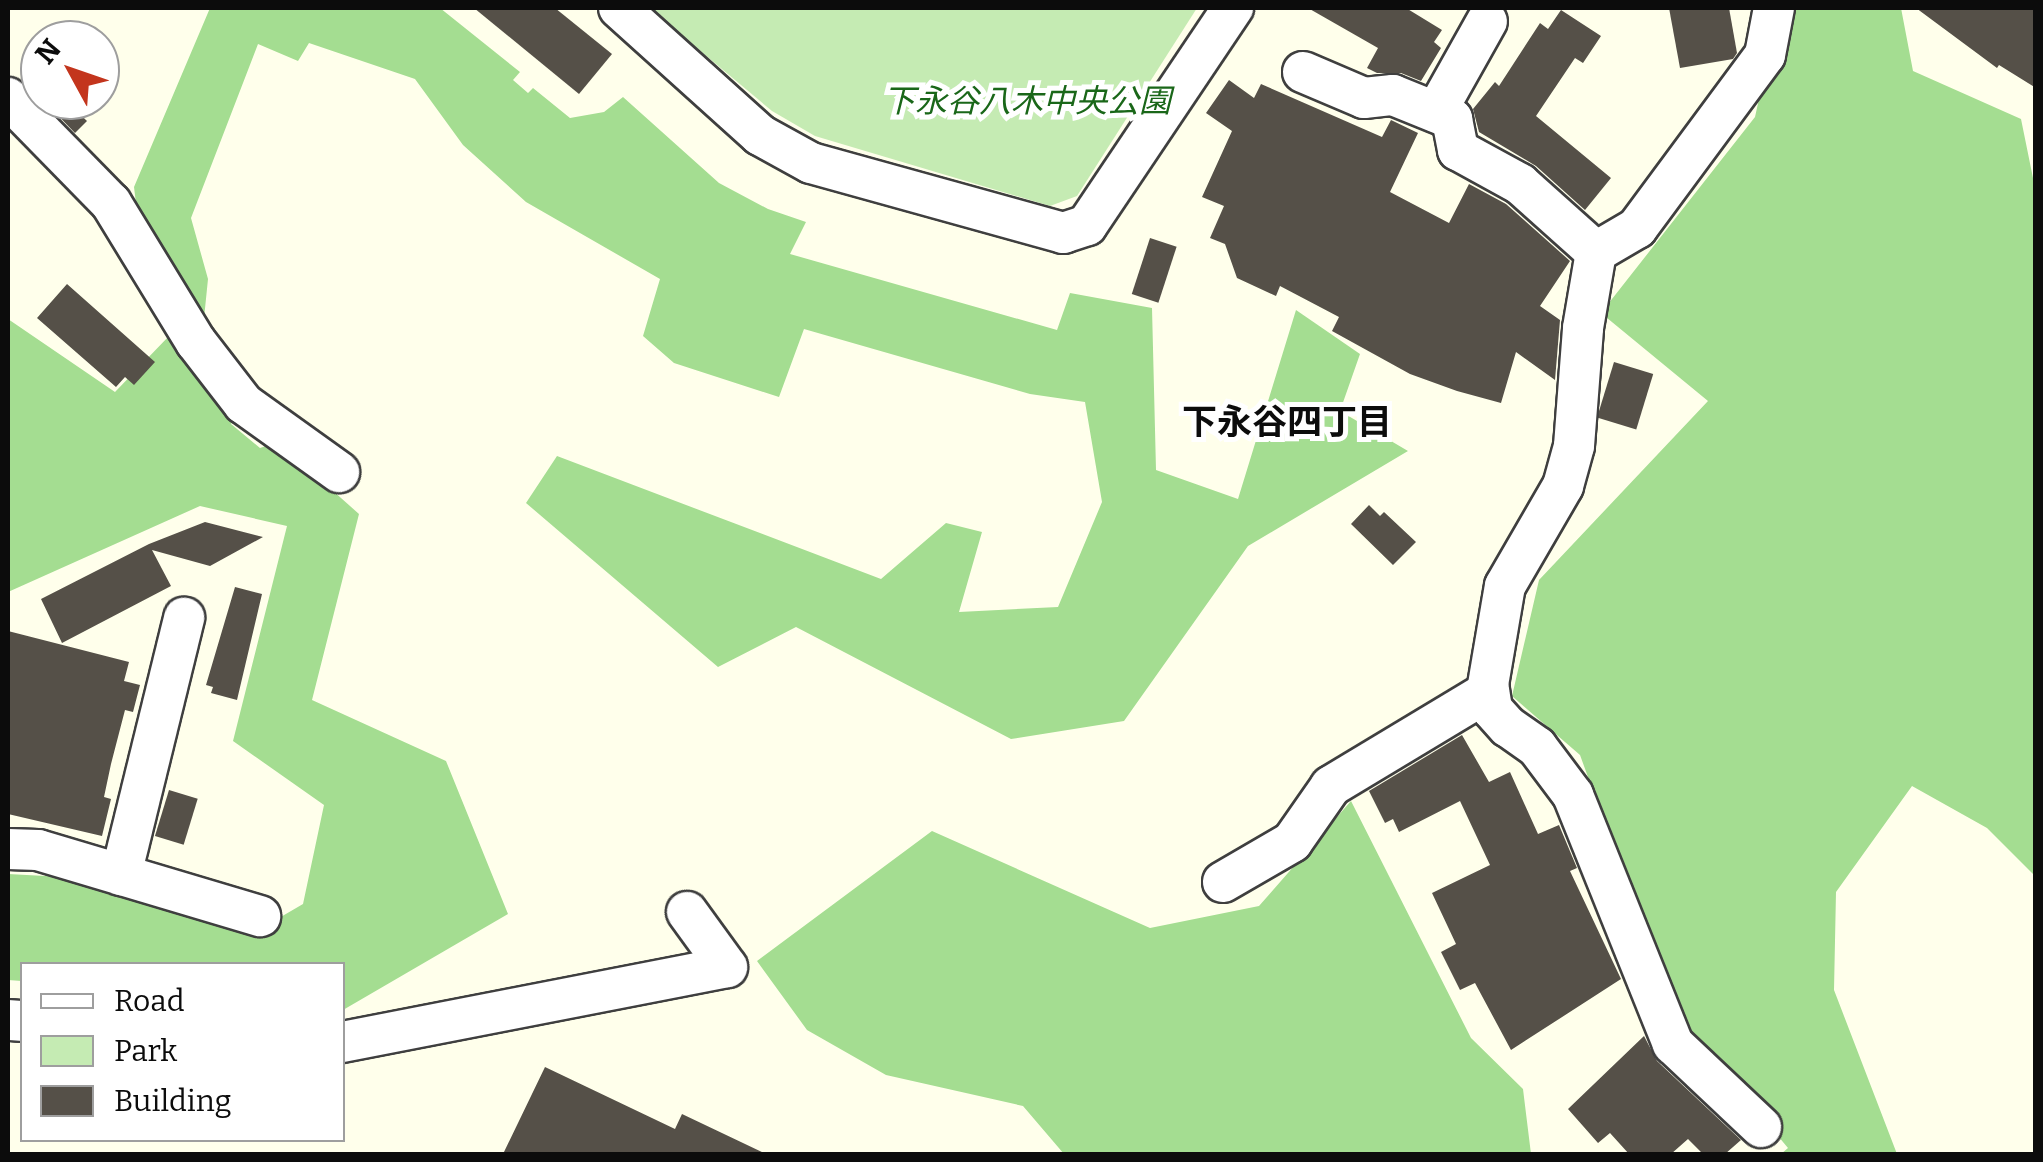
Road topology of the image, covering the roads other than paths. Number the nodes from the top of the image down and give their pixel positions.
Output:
1 (618, 8) edge
2 (1233, 8) edge
3 (1774, 8) edge
4 (1487, 22) dead end
5 (1303, 72) dead end
6 (8, 98) edge
7 (1436, 112) junction
8 (1596, 252) junction
9 (339, 472) dead end
10 (184, 618) dead end
11 (1490, 692) junction
12 (8, 849) edge
13 (121, 874) junction
14 (1223, 882) dead end
15 (687, 912) dead end
16 (260, 916) dead end
17 (345, 1041) edge
18 (1761, 1127) dead end

1 - 2 street
3 - 8 street
4 - 7 street
5 - 7 street
6 - 9 street
7 - 8 street
8 - 11 street
10 - 13 street
11 - 14 street
11 - 18 street
12 - 13 street
13 - 16 street
15 - 17 street

